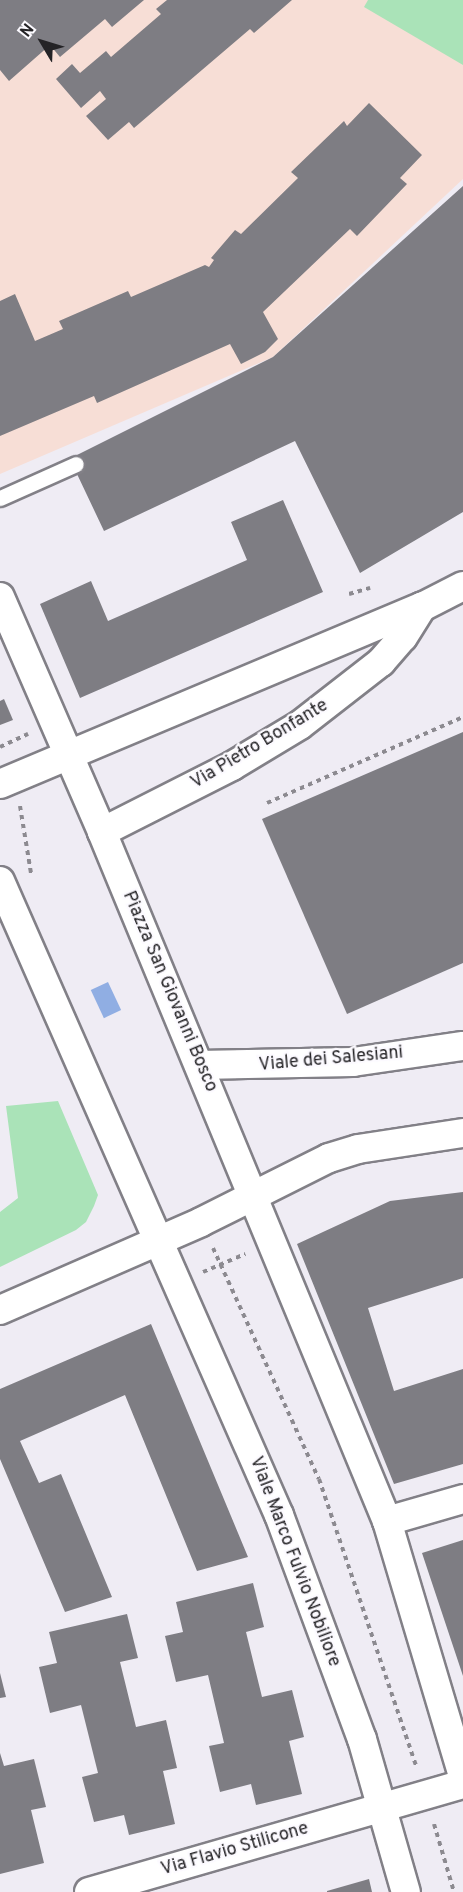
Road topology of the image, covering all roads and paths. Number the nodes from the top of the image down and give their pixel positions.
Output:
1 (76, 464) dead end
2 (0, 498) edge
3 (463, 585) edge
4 (370, 588) dead end
5 (349, 594) dead end
6 (0, 597) edge
7 (422, 607) junction
8 (463, 717) edge
9 (29, 734) dead end
10 (0, 747) edge
11 (69, 757) junction
12 (0, 784) edge
13 (267, 803) dead end
14 (102, 832) junction
15 (0, 881) edge
16 (463, 1046) edge
17 (199, 1065) junction
18 (463, 1133) edge
19 (253, 1196) junction
20 (156, 1242) junction
21 (245, 1254) dead end
22 (216, 1256) dead end
23 (220, 1265) junction
24 (200, 1274) dead end
25 (0, 1310) edge
26 (463, 1499) edge
27 (387, 1521) junction
28 (463, 1776) edge
29 (463, 1784) edge
30 (426, 1795) junction
31 (381, 1809) junction
32 (88, 1892) edge
33 (406, 1892) edge
34 (454, 1892) edge

1 - 2 lane
3 - 7 street, Via Pietro Bonfante
4 - 5 path
6 - 11 street
7 - 11 street, Via Pietro Bonfante
7 - 14 street, Via Pietro Bonfante
8 - 13 path
9 - 10 path
11 - 12 street
11 - 14 street, Piazza San Giovanni Bosco
14 - 17 street, Piazza San Giovanni Bosco
15 - 20 street
16 - 17 street, Viale dei Salesiani
17 - 19 street, Piazza San Giovanni Bosco
18 - 19 street
19 - 20 street
19 - 27 street
20 - 25 street
20 - 31 street, Viale Marco Fulvio Nobiliore
21 - 23 path
22 - 23 path
23 - 24 path
23 - 30 path
26 - 27 street
27 - 28 street
29 - 30 street, Via Flavio Stilicone
30 - 31 street, Via Flavio Stilicone
30 - 34 path
31 - 32 street, Via Flavio Stilicone
31 - 33 street, Viale Marco Fulvio Nobiliore

